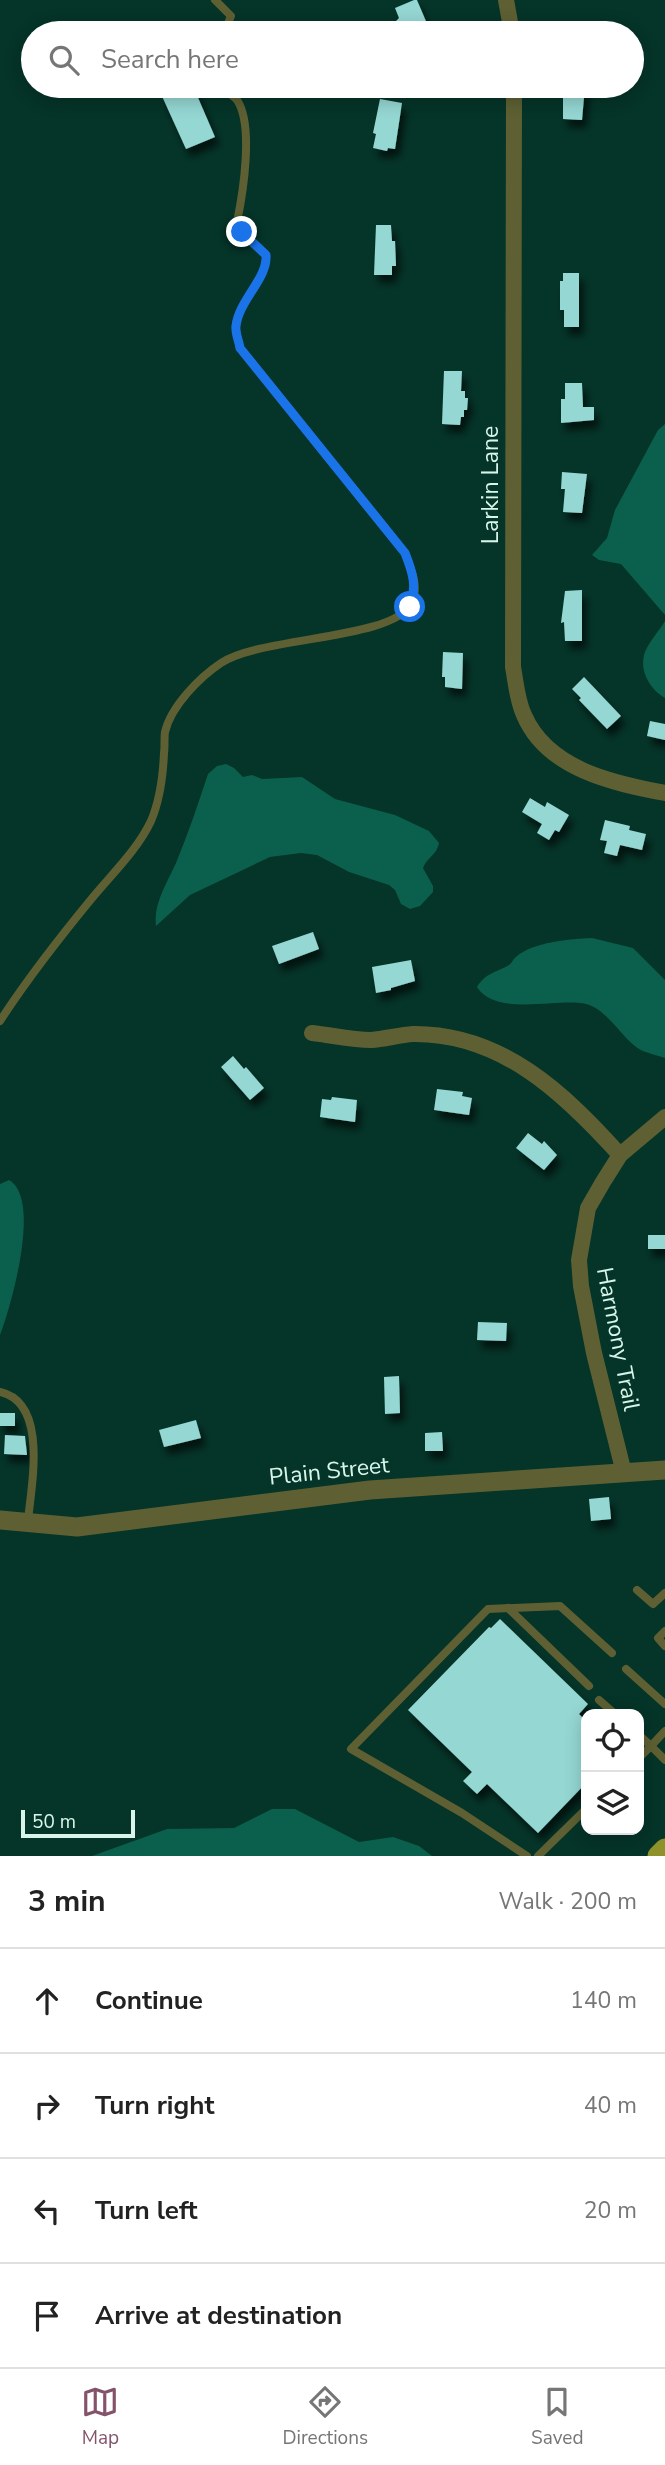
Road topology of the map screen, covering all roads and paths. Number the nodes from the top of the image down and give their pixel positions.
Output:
1 (215, 0) edge
2 (506, 0) edge
3 (229, 21) edge
4 (510, 21) edge
5 (234, 98) edge
6 (514, 98) edge
7 (665, 793) edge
8 (0, 1021) edge
9 (312, 1033) dead end
10 (665, 1117) edge
11 (620, 1155) junction
12 (0, 1392) edge
13 (665, 1471) edge
14 (624, 1473) junction
15 (0, 1520) edge
16 (28, 1523) junction
17 (637, 1590) dead end
18 (665, 1593) edge
19 (508, 1608) junction
20 (665, 1631) edge
21 (665, 1646) edge
22 (612, 1653) dead end
23 (626, 1669) dead end
24 (589, 1686) dead end
25 (599, 1700) dead end
26 (665, 1704) edge
27 (609, 1709) edge
28 (665, 1731) edge
29 (644, 1739) edge
30 (652, 1746) junction
31 (644, 1753) edge
32 (665, 1760) edge
33 (581, 1814) edge
34 (665, 1849) edge
35 (527, 1856) edge
36 (538, 1856) edge
37 (658, 1856) edge

1 - 3 lane
2 - 4 street
5 - 8 lane
6 - 7 street, Larkin Lane
9 - 11 street
10 - 11 street, Harmony Trail
11 - 14 street, Harmony Trail
12 - 16 lane
13 - 14 street, Plain Street
14 - 16 street, Plain Street
15 - 16 street, Plain Street
17 - 18 lane
19 - 22 lane
19 - 24 lane
19 - 35 lane
20 - 21 lane
23 - 26 lane
25 - 27 lane
28 - 30 lane
29 - 30 lane
30 - 31 lane
30 - 32 lane
33 - 36 lane
34 - 37 main road

